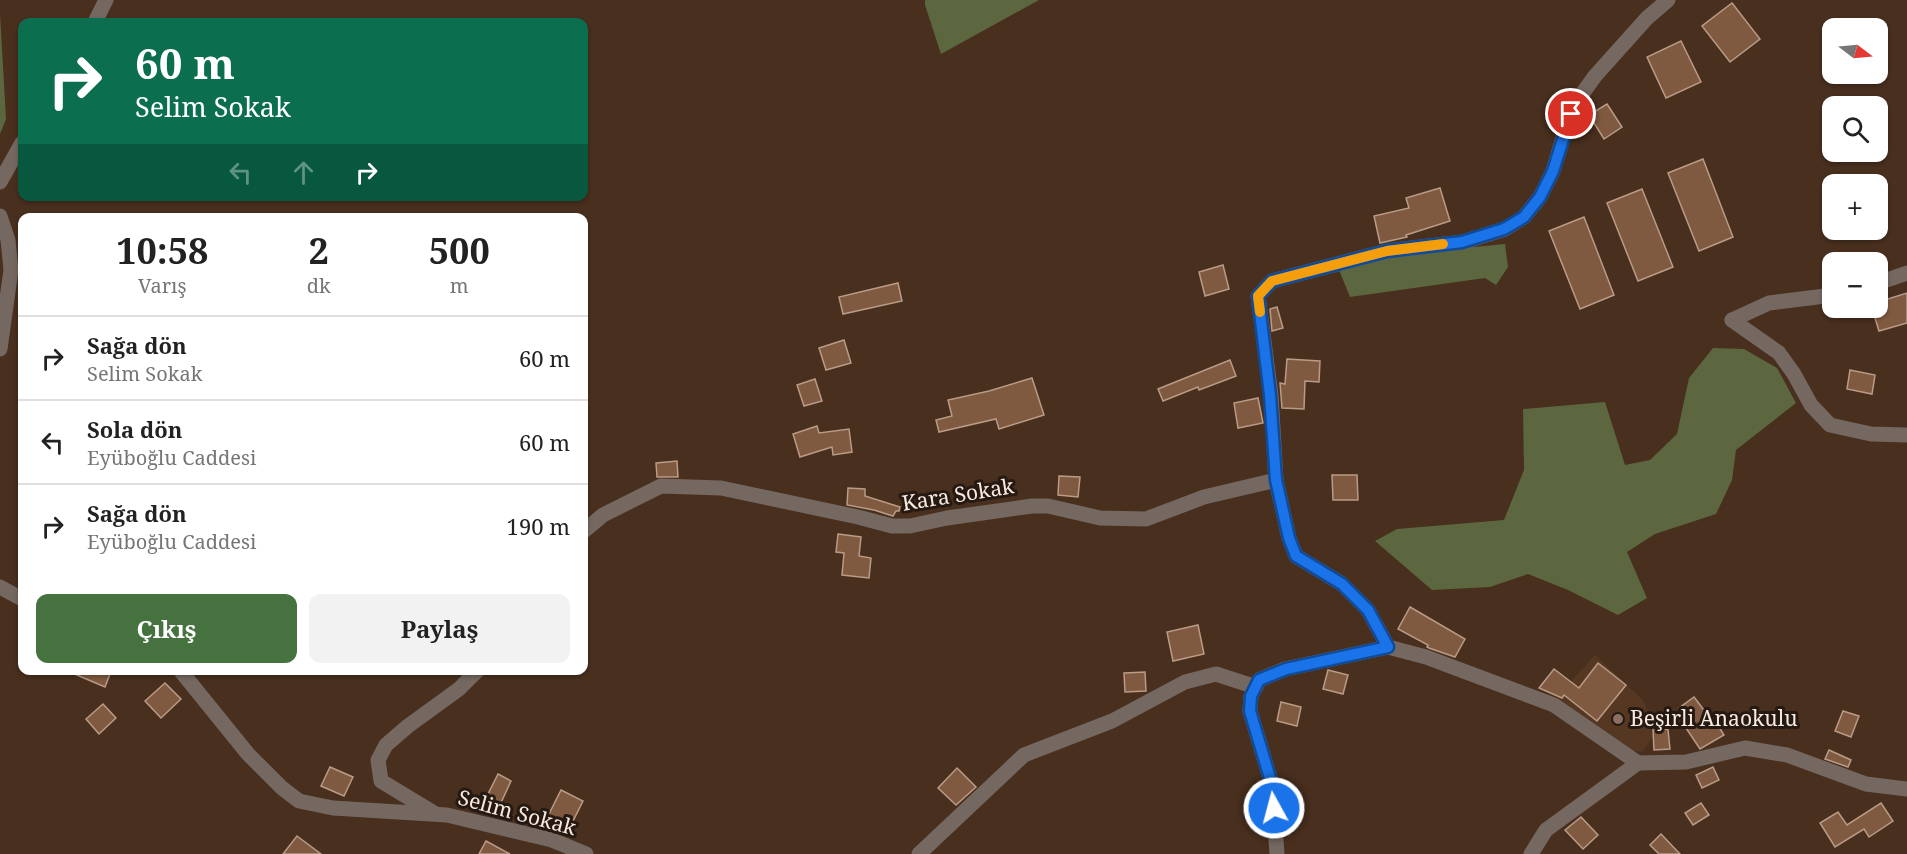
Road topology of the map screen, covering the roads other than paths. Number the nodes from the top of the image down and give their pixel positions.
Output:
1 (106, 0) edge
2 (1668, 0) edge
3 (97, 18) edge
4 (18, 150) edge
5 (0, 182) edge
6 (0, 216) edge
7 (1907, 273) edge
8 (1888, 280) edge
9 (1822, 296) edge
10 (0, 349) edge
11 (1907, 435) edge
12 (1276, 480) junction
13 (588, 528) edge
14 (0, 587) edge
15 (18, 597) edge
16 (1388, 647) junction
17 (184, 675) edge
18 (473, 675) edge
19 (1256, 687) junction
20 (1638, 763) junction
21 (1907, 789) edge
22 (436, 815) junction
23 (586, 854) edge
24 (918, 854) edge
25 (1277, 854) edge
26 (1531, 854) edge

1 - 3 street
2 - 12 street
4 - 5 street
6 - 10 street
7 - 8 street
9 - 11 street
12 - 13 street, Kara Sokak
12 - 16 street
14 - 15 street
16 - 19 street
16 - 20 street
17 - 22 street, Selim Sokak
18 - 22 street
19 - 24 street
19 - 25 street
20 - 21 street
20 - 26 street
22 - 23 street, Selim Sokak

